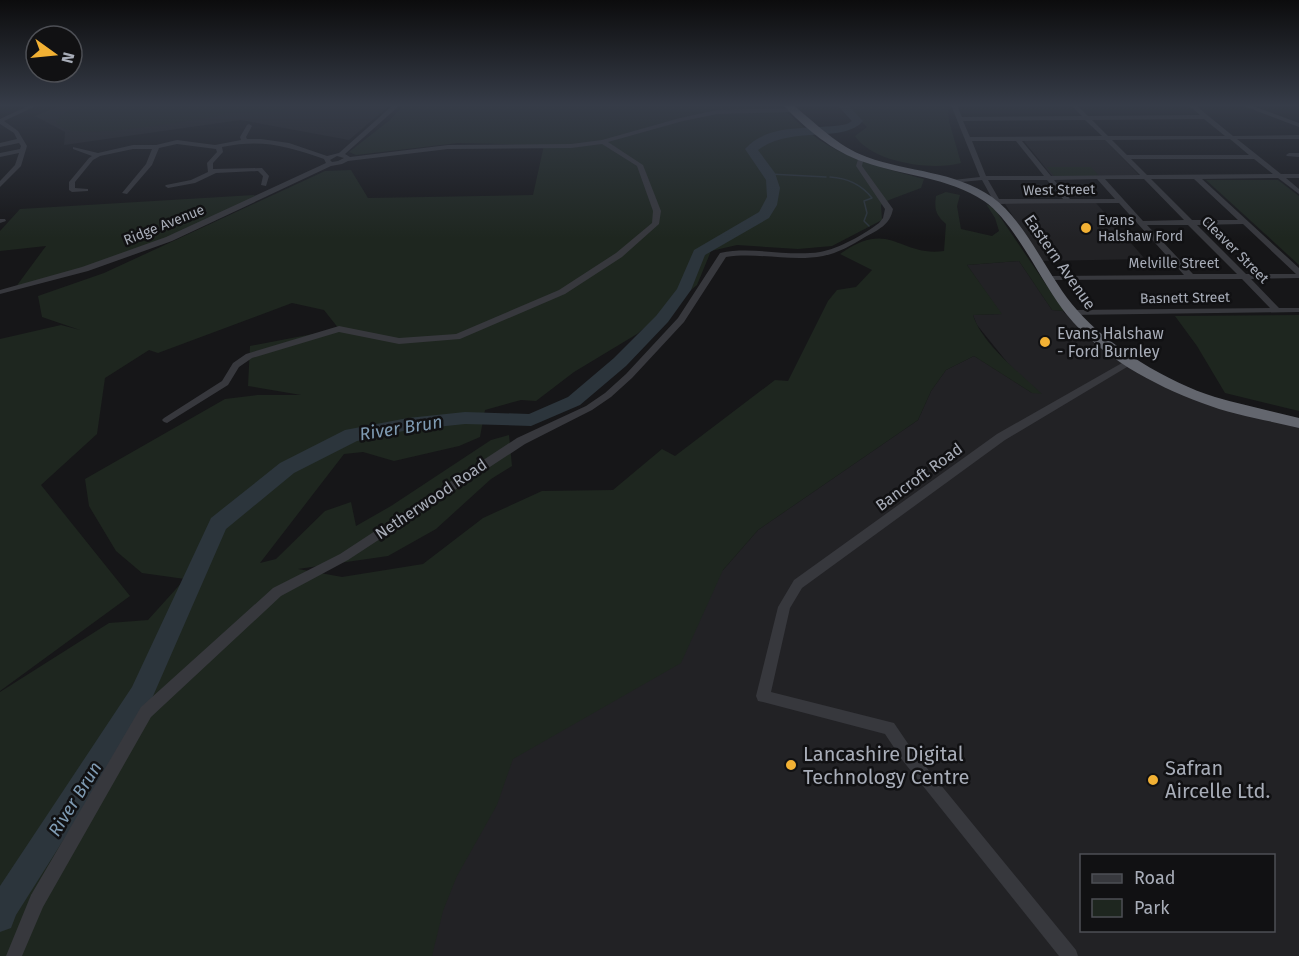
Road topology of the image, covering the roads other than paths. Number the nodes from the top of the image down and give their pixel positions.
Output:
1 (23, 150) joint
2 (80, 150) edge
3 (121, 150) edge
4 (153, 150) edge
5 (220, 150) edge
6 (301, 150) edge
7 (352, 150) edge
8 (421, 150) edge
9 (615, 150) edge
10 (843, 150) edge
11 (973, 150) edge
12 (1027, 150) edge
13 (1118, 150) edge
14 (1246, 150) edge
15 (0, 155) edge
16 (97, 155) junction
17 (1289, 155) dead end
18 (1299, 155) edge
19 (344, 157) junction
20 (861, 157) junction
21 (1125, 157) junction
22 (1255, 157) junction
23 (329, 161) junction
24 (213, 172) junction
25 (1279, 176) junction
26 (1299, 176) edge
27 (1099, 177) junction
28 (1145, 177) junction
29 (1196, 177) junction
30 (984, 178) junction
31 (1050, 178) junction
32 (273, 181) dead end
33 (193, 182) junction
34 (956, 183) junction
35 (0, 185) edge
36 (168, 186) dead end
37 (72, 189) junction
38 (61, 190) dead end
39 (86, 190) dead end
40 (125, 190) dead end
41 (200, 190) dead end
42 (1299, 192) edge
43 (1121, 201) junction
44 (995, 202) junction
45 (1069, 202) junction
46 (1190, 222) junction
47 (1246, 222) junction
48 (1141, 223) junction
49 (1299, 274) edge
50 (1190, 276) junction
51 (1244, 276) junction
52 (1048, 278) junction
53 (0, 292) edge
54 (1277, 310) junction
55 (1299, 310) edge
56 (1072, 313) junction
57 (1129, 362) junction
58 (167, 420) dead end
59 (1299, 423) edge
60 (14, 956) edge
61 (1070, 956) edge

1 - 15 street
1 - 35 street
2 - 16 street
3 - 16 street
4 - 40 street
5 - 24 street
6 - 23 street
7 - 19 street
8 - 19 street, Ridge Avenue
9 - 58 street
10 - 20 highway, Eastern Avenue
11 - 30 street
12 - 31 street
13 - 21 street, Cleaver Street
14 - 22 street
16 - 37 street
17 - 18 street
19 - 23 street, Ridge Avenue
20 - 34 highway, Eastern Avenue
20 - 60 street, Netherwood Road
21 - 22 street
21 - 28 street, Cleaver Street
22 - 25 street
23 - 53 street, Ridge Avenue
24 - 32 street
24 - 33 street
25 - 26 street
25 - 29 street
25 - 42 street
27 - 28 street
27 - 31 street
27 - 43 street
28 - 29 street
28 - 46 street, Cleaver Street
29 - 47 street
30 - 31 street
30 - 34 street
30 - 44 street
31 - 45 street
33 - 36 street
33 - 41 street
34 - 44 highway, Eastern Avenue
37 - 38 street
37 - 39 street
43 - 45 street, West Street
43 - 48 street
44 - 45 street, West Street
44 - 52 highway, Eastern Avenue
46 - 47 street
46 - 48 street
46 - 51 street, Cleaver Street
47 - 49 street
48 - 50 street
49 - 51 street, Melville Street
50 - 51 street, Melville Street
50 - 52 street, Melville Street
51 - 54 street, Cleaver Street
52 - 56 highway, Eastern Avenue
54 - 55 street, Basnett Street
54 - 56 street, Basnett Street
56 - 57 highway, Eastern Avenue
57 - 59 highway, Eastern Avenue
57 - 61 street, Bancroft Road

